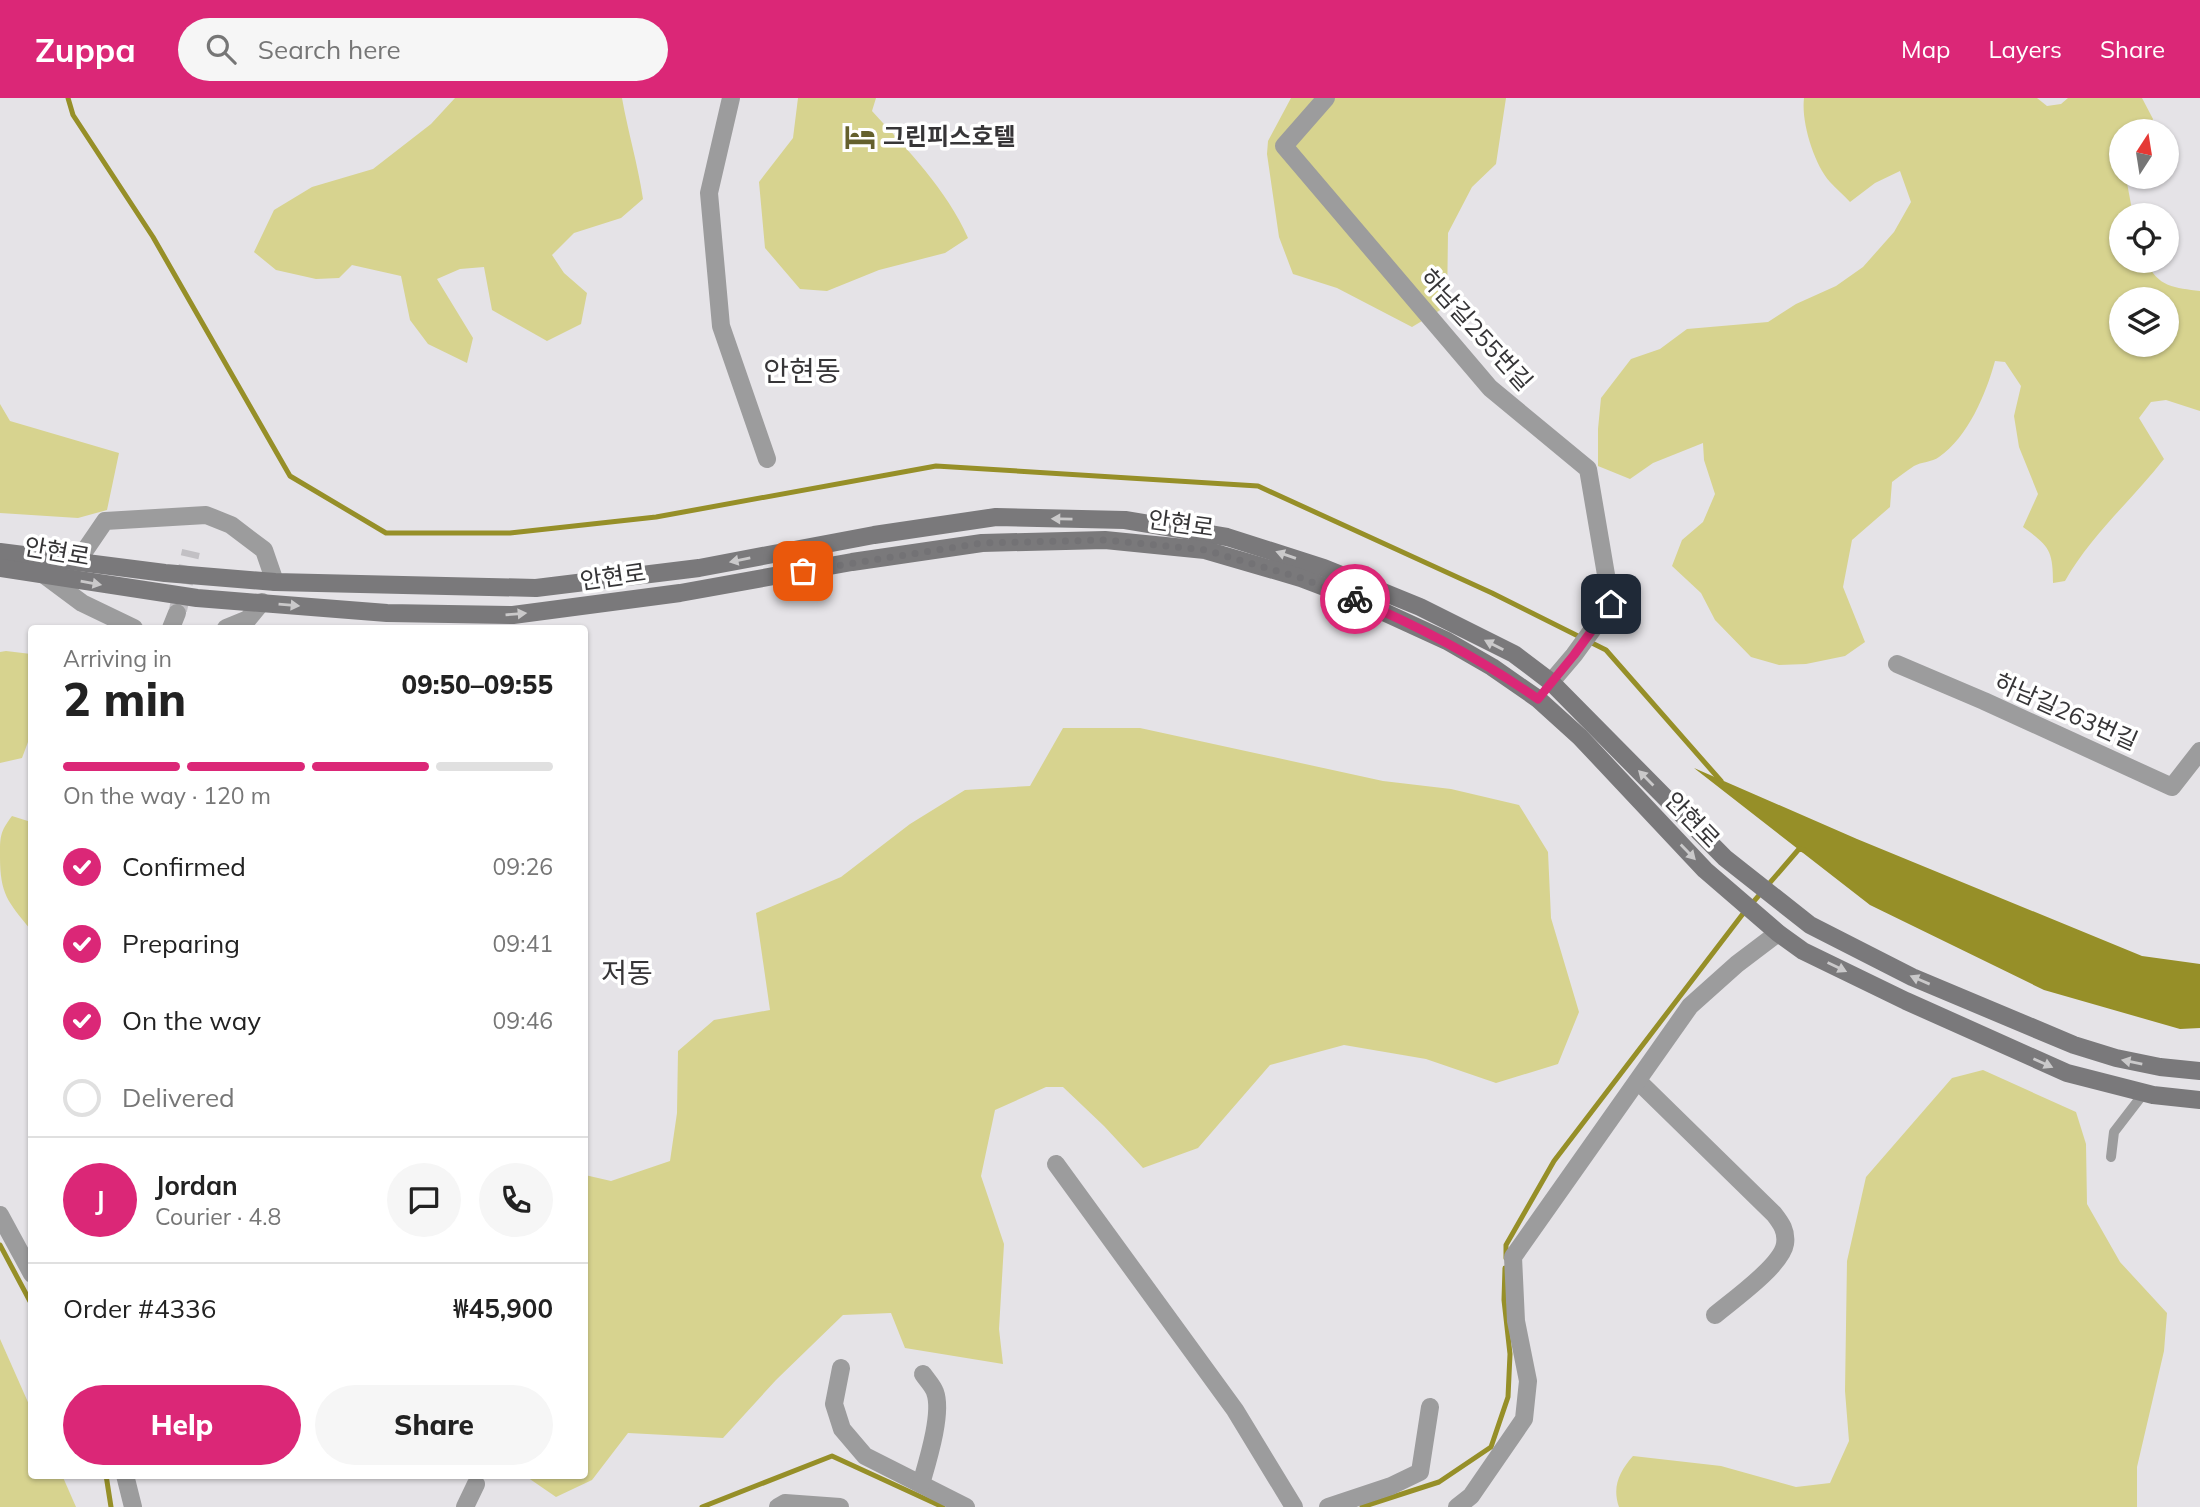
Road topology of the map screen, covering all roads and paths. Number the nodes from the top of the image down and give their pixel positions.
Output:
1 (731, 98) edge
2 (1326, 98) edge
3 (767, 459) dead end
4 (0, 552) edge
5 (77, 562) junction
6 (0, 568) edge
7 (43, 574) junction
8 (275, 582) junction
9 (262, 602) junction
10 (128, 625) edge
11 (234, 625) edge
12 (1897, 664) dead end
13 (1551, 682) junction
14 (1538, 699) junction
15 (2200, 751) edge
16 (1795, 913) junction
17 (1778, 933) junction
18 (2200, 1070) edge
19 (1638, 1081) junction
20 (2144, 1093) junction
21 (2200, 1100) edge
22 (2111, 1157) dead end
23 (1056, 1164) dead end
24 (0, 1214) edge
25 (28, 1268) edge
26 (1715, 1315) dead end
27 (841, 1368) dead end
28 (923, 1374) dead end
29 (1430, 1407) dead end
30 (126, 1479) edge
31 (476, 1484) dead end
32 (921, 1484) junction
33 (133, 1507) edge
34 (465, 1507) edge
35 (778, 1507) edge
36 (840, 1507) edge
37 (966, 1507) edge
38 (1294, 1507) edge
39 (1328, 1507) edge
40 (1457, 1507) edge

1 - 3 street
2 - 13 street, 하남길255번길
4 - 5 street, 안현로
5 - 8 street, 안현로
5 - 8 street
6 - 7 street, 안현로
7 -> 9 street, 안현로
7 - 10 street
13 -> 8 street, 안현로
9 - 11 street
9 -> 14 street, 안현로
12 - 15 street, 하남길263번길
13 - 14 street
16 -> 13 street, 안현로
14 -> 17 street, 안현로
16 - 17 street
18 -> 16 street, 안현로
17 - 19 street
17 -> 20 street, 안현로
19 - 26 street
19 - 40 street
20 - 21 street, 안현로
20 - 22 lane
23 - 38 street
24 - 25 street
27 - 32 street
28 - 32 street
29 - 39 street
30 - 33 street
31 - 34 street
32 - 37 street
35 - 36 street

